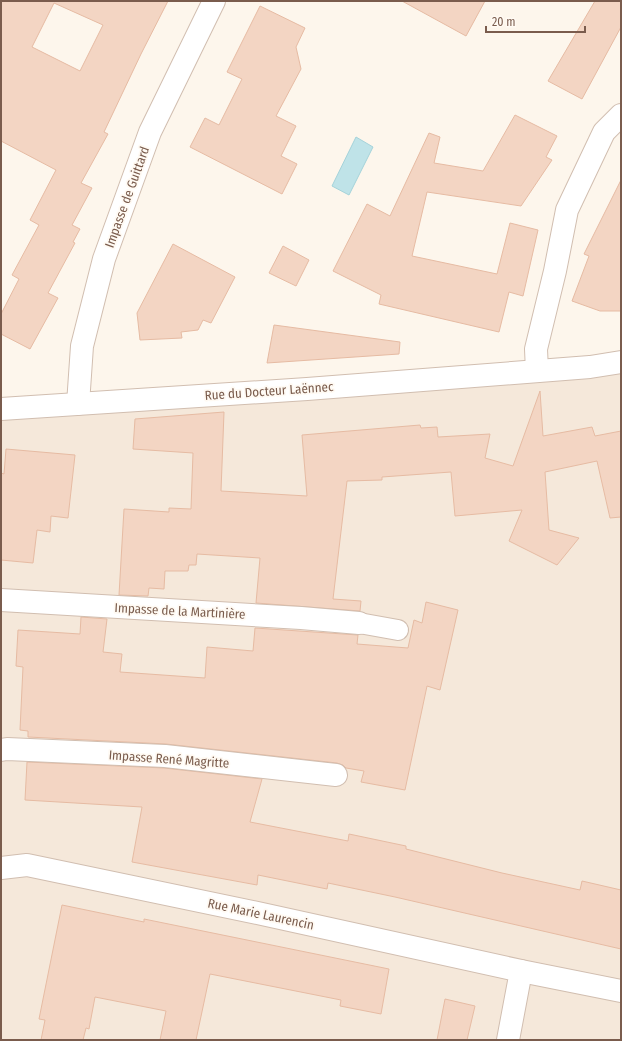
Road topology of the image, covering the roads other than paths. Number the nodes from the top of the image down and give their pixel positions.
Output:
1 (214, 1) edge
2 (621, 115) edge
3 (621, 362) edge
4 (537, 371) junction
5 (78, 404) junction
6 (1, 409) edge
7 (1, 600) edge
8 (359, 623) joint
9 (398, 630) dead end
10 (1, 750) edge
11 (336, 775) dead end
12 (1, 868) edge
13 (521, 971) junction
14 (621, 991) edge
15 (508, 1040) edge

1 - 5 street, Impasse de Guittard
2 - 4 street
3 - 4 street, Rue du Docteur Laënnec
4 - 5 street, Rue du Docteur Laënnec
5 - 6 street, Rue du Docteur Laënnec
7 - 8 street, Impasse de la Martinière
8 - 9 lane
10 - 11 street, Impasse René Magritte
12 - 13 street, Rue Marie Laurencin
13 - 14 street, Rue Marie Laurencin
13 - 15 street

